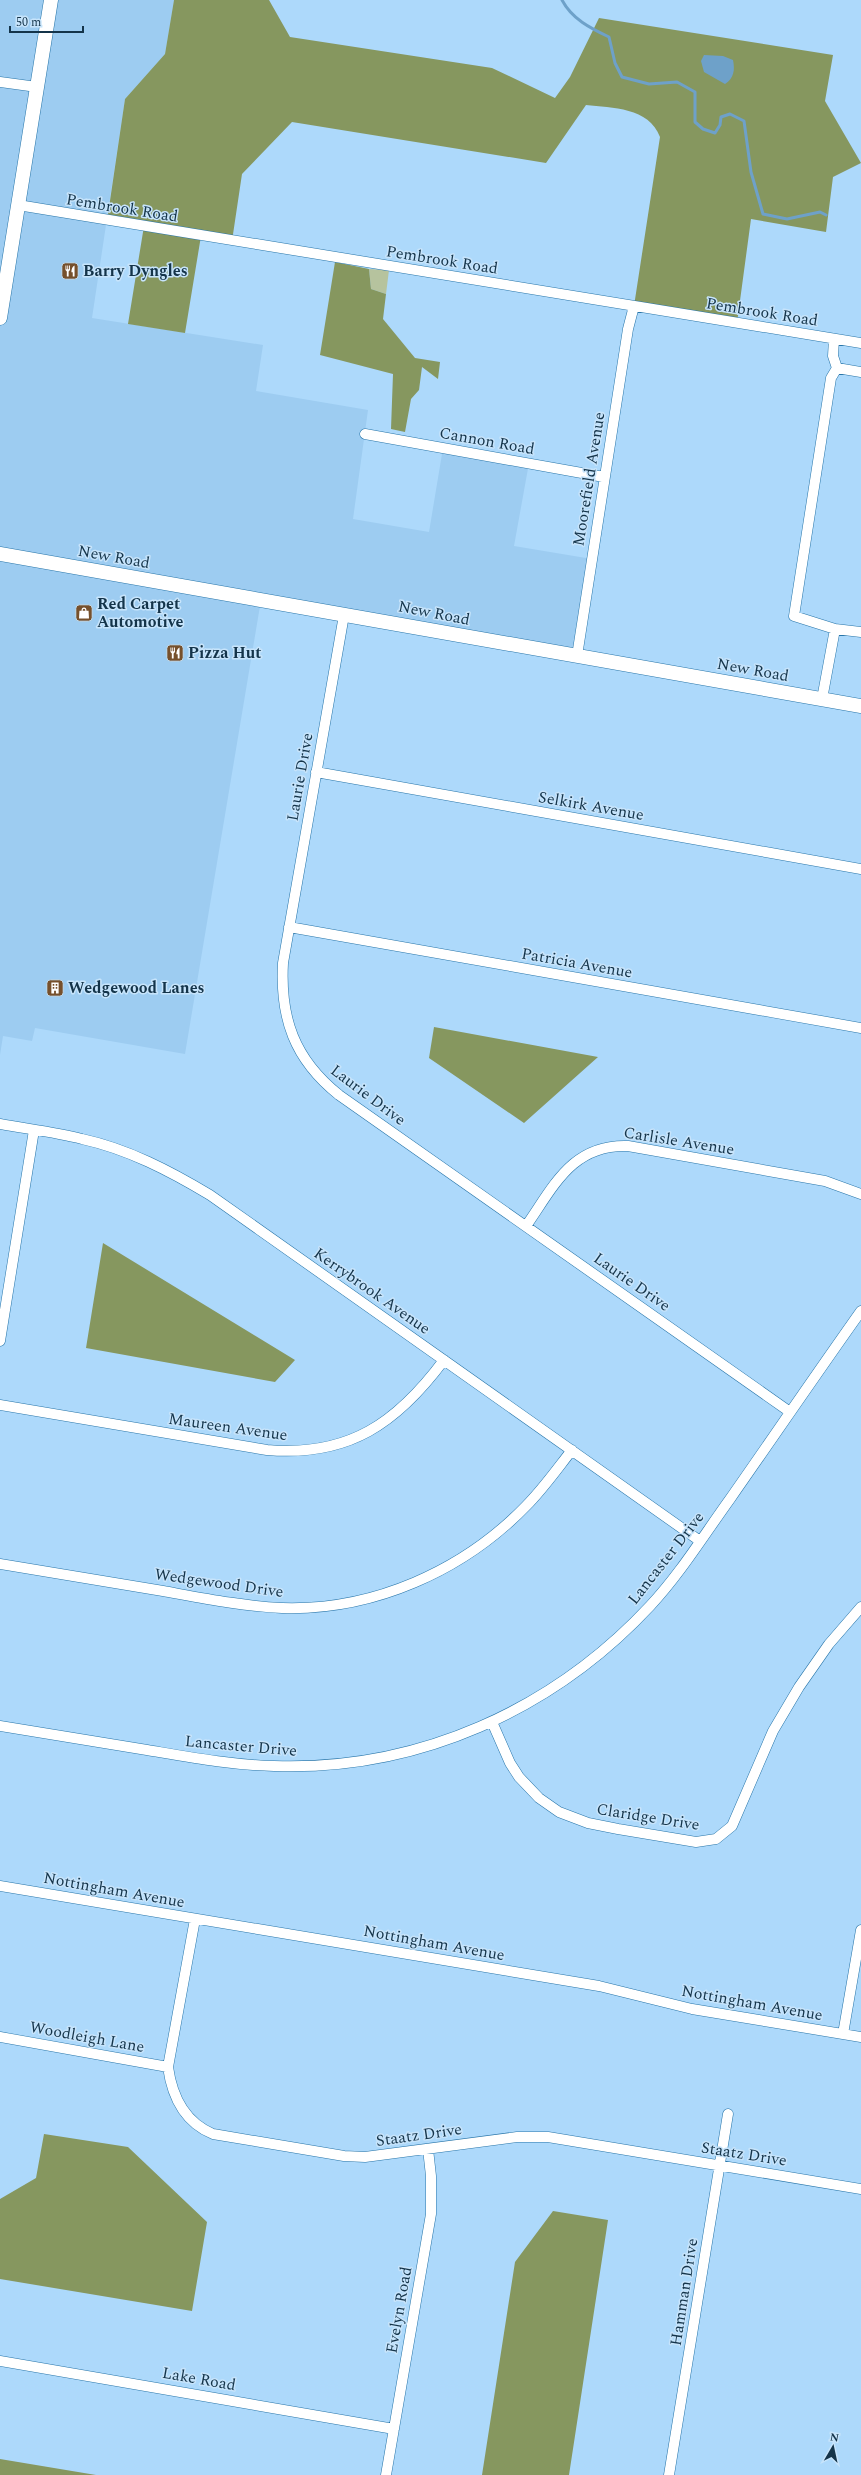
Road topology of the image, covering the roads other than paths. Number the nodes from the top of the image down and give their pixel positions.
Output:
1 (52, 0) edge
2 (0, 82) edge
3 (37, 87) junction
4 (18, 205) junction
5 (634, 306) junction
6 (0, 318) edge
7 (834, 339) junction
8 (861, 343) edge
9 (837, 368) junction
10 (861, 372) edge
11 (365, 434) dead end
12 (604, 477) junction
13 (0, 554) edge
14 (344, 615) junction
15 (835, 629) junction
16 (861, 632) edge
17 (577, 656) junction
18 (822, 699) junction
19 (861, 706) edge
20 (316, 772) junction
21 (861, 869) edge
22 (289, 926) junction
23 (861, 1028) edge
24 (0, 1124) edge
25 (34, 1130) junction
26 (861, 1194) edge
27 (526, 1226) junction
28 (861, 1311) edge
29 (0, 1341) edge
30 (444, 1360) junction
31 (0, 1405) edge
32 (790, 1412) junction
33 (572, 1450) junction
34 (700, 1541) junction
35 (0, 1564) edge
36 (861, 1607) edge
37 (492, 1722) junction
38 (0, 1726) edge
39 (0, 1886) edge
40 (195, 1919) junction
41 (861, 1930) edge
42 (843, 2034) junction
43 (861, 2037) edge
44 (0, 2038) edge
45 (168, 2067) junction
46 (728, 2114) dead end
47 (428, 2149) junction
48 (721, 2165) junction
49 (861, 2189) edge
50 (0, 2361) edge
51 (394, 2429) junction
52 (386, 2475) edge
53 (671, 2475) edge

1 - 3 street
2 - 3 street
3 - 4 street
4 - 5 street, Pembrook Road
4 - 6 street
5 - 7 street, Pembrook Road
5 - 12 street, Moorefield Avenue
7 - 8 street, Pembrook Road
7 - 9 street
9 - 10 street
9 - 15 street
11 - 12 street, Cannon Road
12 - 17 street, Moorefield Avenue
13 - 14 street, New Road
14 - 17 street, New Road
14 - 20 street, Laurie Drive
15 - 16 street
15 - 18 street
17 - 18 street, New Road
18 - 19 street, New Road
20 - 21 street, Selkirk Avenue
20 - 22 street, Laurie Drive
22 - 23 street, Patricia Avenue
22 - 27 street, Laurie Drive
24 - 25 street, Kerrybrook Avenue
25 - 29 street
25 - 30 street, Kerrybrook Avenue
26 - 27 street, Carlisle Avenue
27 - 32 street, Laurie Drive
28 - 32 street, Lancaster Drive
30 - 31 street, Maureen Avenue
30 - 33 street, Kerrybrook Avenue
32 - 34 street, Lancaster Drive
33 - 34 street, Kerrybrook Avenue
33 - 35 street, Wedgewood Drive
34 - 37 street, Lancaster Drive
36 - 37 street, Claridge Drive
37 - 38 street, Lancaster Drive
39 - 40 street, Nottingham Avenue
40 - 42 street, Nottingham Avenue
40 - 45 street, Staatz Drive
41 - 42 street
42 - 43 street, Nottingham Avenue
44 - 45 street, Woodleigh Lane
45 - 47 street, Staatz Drive
46 - 48 street, Hamman Drive
47 - 48 street, Staatz Drive
47 - 51 street, Evelyn Road
48 - 49 street, Staatz Drive
48 - 53 street, Hamman Drive
50 - 51 street, Lake Road
51 - 52 street, Evelyn Road

